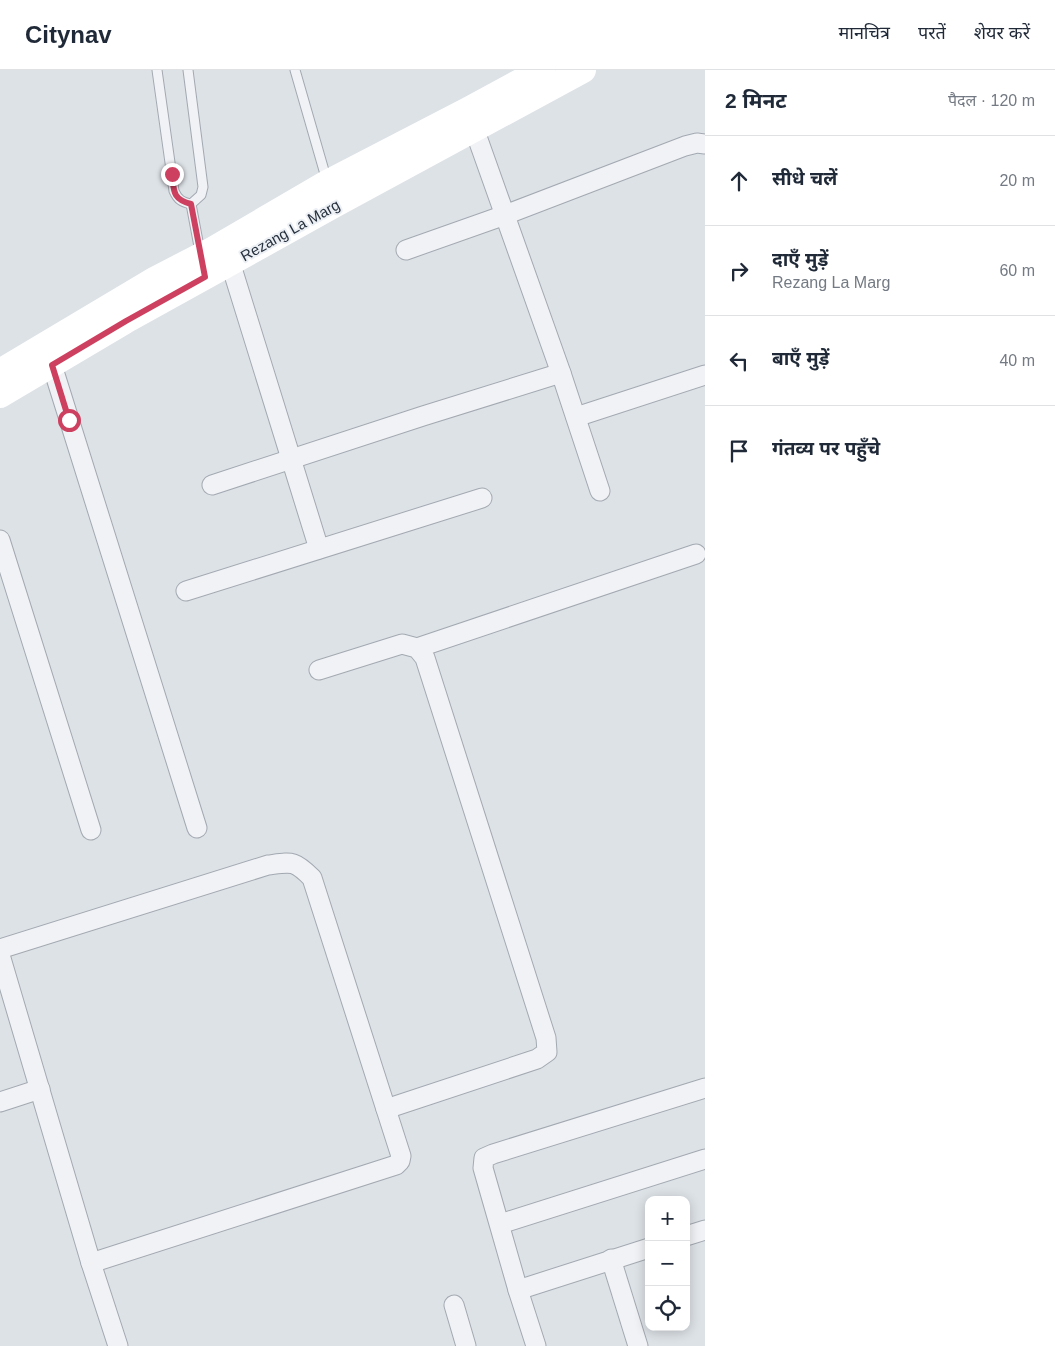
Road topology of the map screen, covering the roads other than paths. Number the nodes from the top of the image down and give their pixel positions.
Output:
1 (157, 70) edge
2 (188, 70) edge
3 (295, 70) edge
4 (542, 70) edge
5 (583, 70) edge
6 (471, 119) junction
7 (705, 144) edge
8 (330, 194) junction
9 (191, 204) junction
10 (505, 215) junction
11 (406, 250) dead end
12 (227, 253) junction
13 (203, 266) junction
14 (52, 365) junction
15 (0, 372) edge
16 (561, 373) junction
17 (705, 375) edge
18 (0, 395) edge
19 (576, 417) junction
20 (290, 459) junction
21 (212, 484) dead end
22 (600, 491) dead end
23 (482, 498) dead end
24 (0, 540) edge
25 (319, 550) junction
26 (696, 554) dead end
27 (186, 591) dead end
28 (417, 648) junction
29 (319, 670) dead end
30 (197, 828) dead end
31 (91, 830) dead end
32 (0, 948) edge
33 (0, 955) edge
34 (705, 1088) edge
35 (40, 1089) junction
36 (0, 1102) edge
37 (386, 1109) junction
38 (705, 1158) edge
39 (500, 1224) junction
40 (705, 1230) edge
41 (690, 1235) edge
42 (645, 1249) edge
43 (611, 1259) junction
44 (91, 1263) junction
45 (518, 1290) junction
46 (454, 1305) dead end
47 (118, 1346) edge
48 (466, 1346) edge
49 (536, 1346) edge
50 (638, 1346) edge

1 - 9 lane
2 - 9 lane
3 - 8 lane
4 - 6 main road, Rezang La Marg
5 - 6 main road, Rezang La Marg
6 - 8 main road, Rezang La Marg
6 - 10 street
7 - 10 street
8 - 12 main road, Rezang La Marg
9 - 13 lane
10 - 11 street
10 - 16 street
12 - 13 main road, Rezang La Marg
12 - 20 street
13 - 14 main road, Rezang La Marg
13 - 15 main road, Rezang La Marg
14 - 18 main road, Rezang La Marg
14 - 30 street
16 - 19 street
16 - 20 street
17 - 19 street
19 - 22 street
20 - 21 street
20 - 25 street
23 - 25 street
24 - 31 street
25 - 27 street
26 - 28 street
28 - 29 street
28 - 37 street
32 - 37 street
33 - 35 street
34 - 39 street
35 - 36 street
35 - 44 street
37 - 44 street
38 - 39 street
39 - 45 street
40 - 41 street
42 - 43 street
43 - 45 street
43 - 50 street
44 - 47 street
45 - 49 street
46 - 48 street

